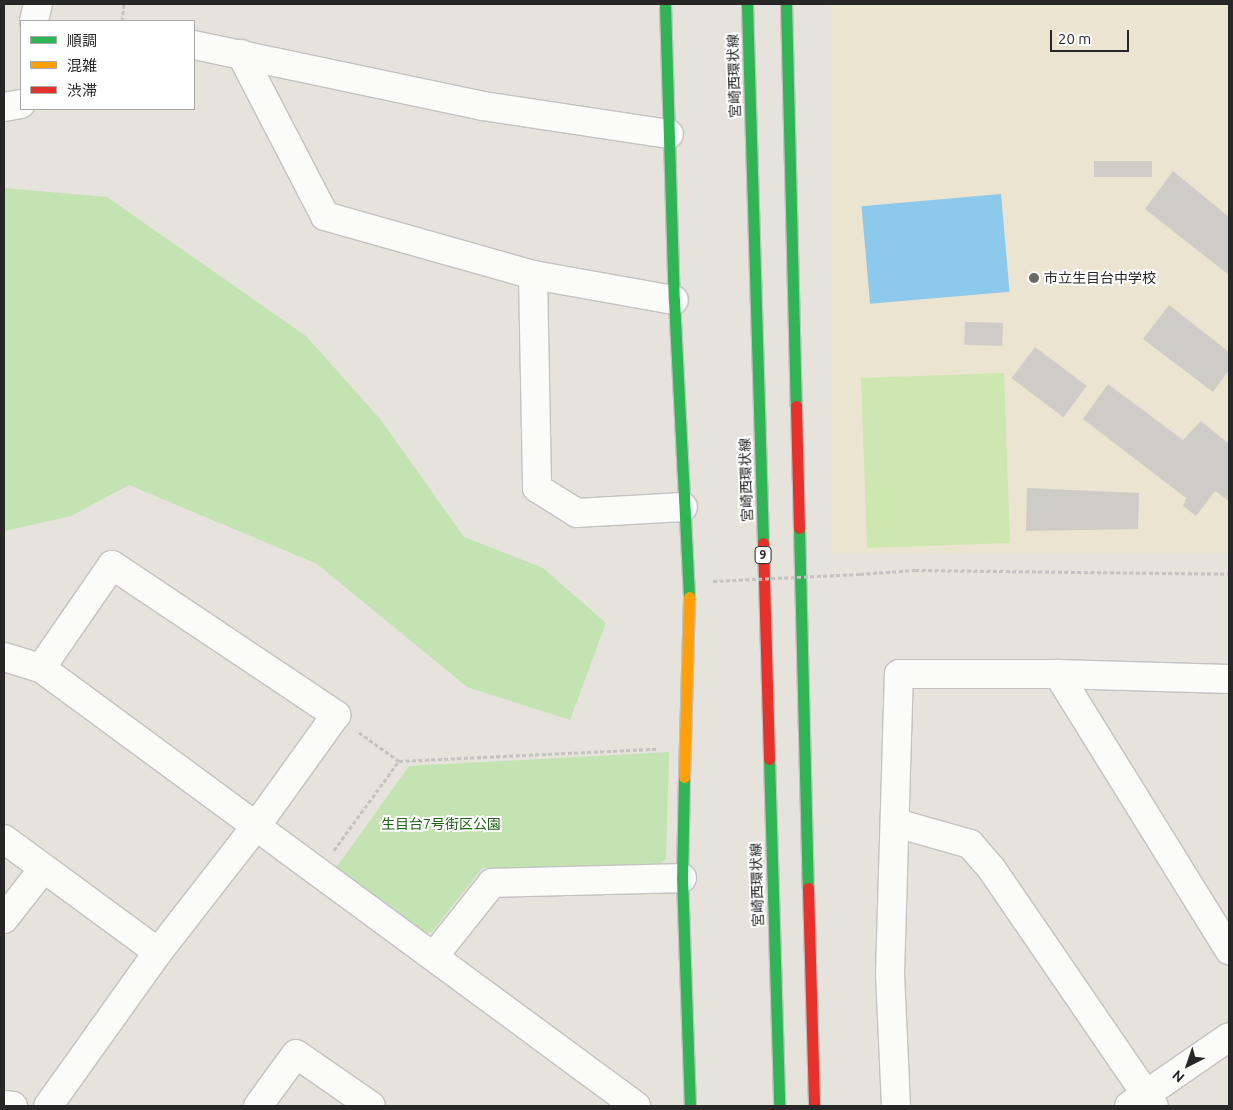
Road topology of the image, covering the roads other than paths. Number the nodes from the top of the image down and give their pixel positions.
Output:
1 (38, 4) edge
2 (665, 4) edge
3 (747, 4) edge
4 (786, 4) edge
5 (34, 20) edge
6 (195, 45) edge
7 (241, 54) junction
8 (669, 134) junction
9 (533, 275) junction
10 (674, 300) junction
11 (683, 507) junction
12 (4, 657) edge
13 (41, 668) junction
14 (1058, 674) junction
15 (1229, 679) edge
16 (896, 823) junction
17 (257, 825) junction
18 (4, 839) edge
19 (43, 869) junction
20 (682, 878) junction
21 (4, 919) edge
22 (1229, 950) edge
23 (158, 952) junction
24 (434, 956) junction
25 (1229, 1037) edge
26 (1143, 1102) edge
27 (4, 1105) edge
28 (13, 1106) edge
29 (48, 1106) edge
30 (258, 1106) edge
31 (371, 1106) edge
32 (636, 1106) edge
33 (690, 1106) edge
34 (778, 1106) edge
35 (814, 1106) edge
36 (896, 1106) edge

1 - 5 street
2 - 8 main road
3 - 34 main road, 宮崎西環状線 / 9
4 - 35 main road
6 - 7 street
7 - 8 street
7 - 9 street
8 - 10 main road
9 - 10 street
9 - 11 street
10 - 11 main road
11 - 20 main road
12 - 13 street
13 - 17 street
13 - 17 street
14 - 15 street
14 - 16 street
14 - 22 street
16 - 26 street
16 - 36 street
17 - 23 street
17 - 24 street
18 - 19 street
19 - 21 street
19 - 23 street
20 - 24 street
20 - 33 main road
23 - 29 street
24 - 32 street
25 - 26 street
27 - 28 street
30 - 31 street

